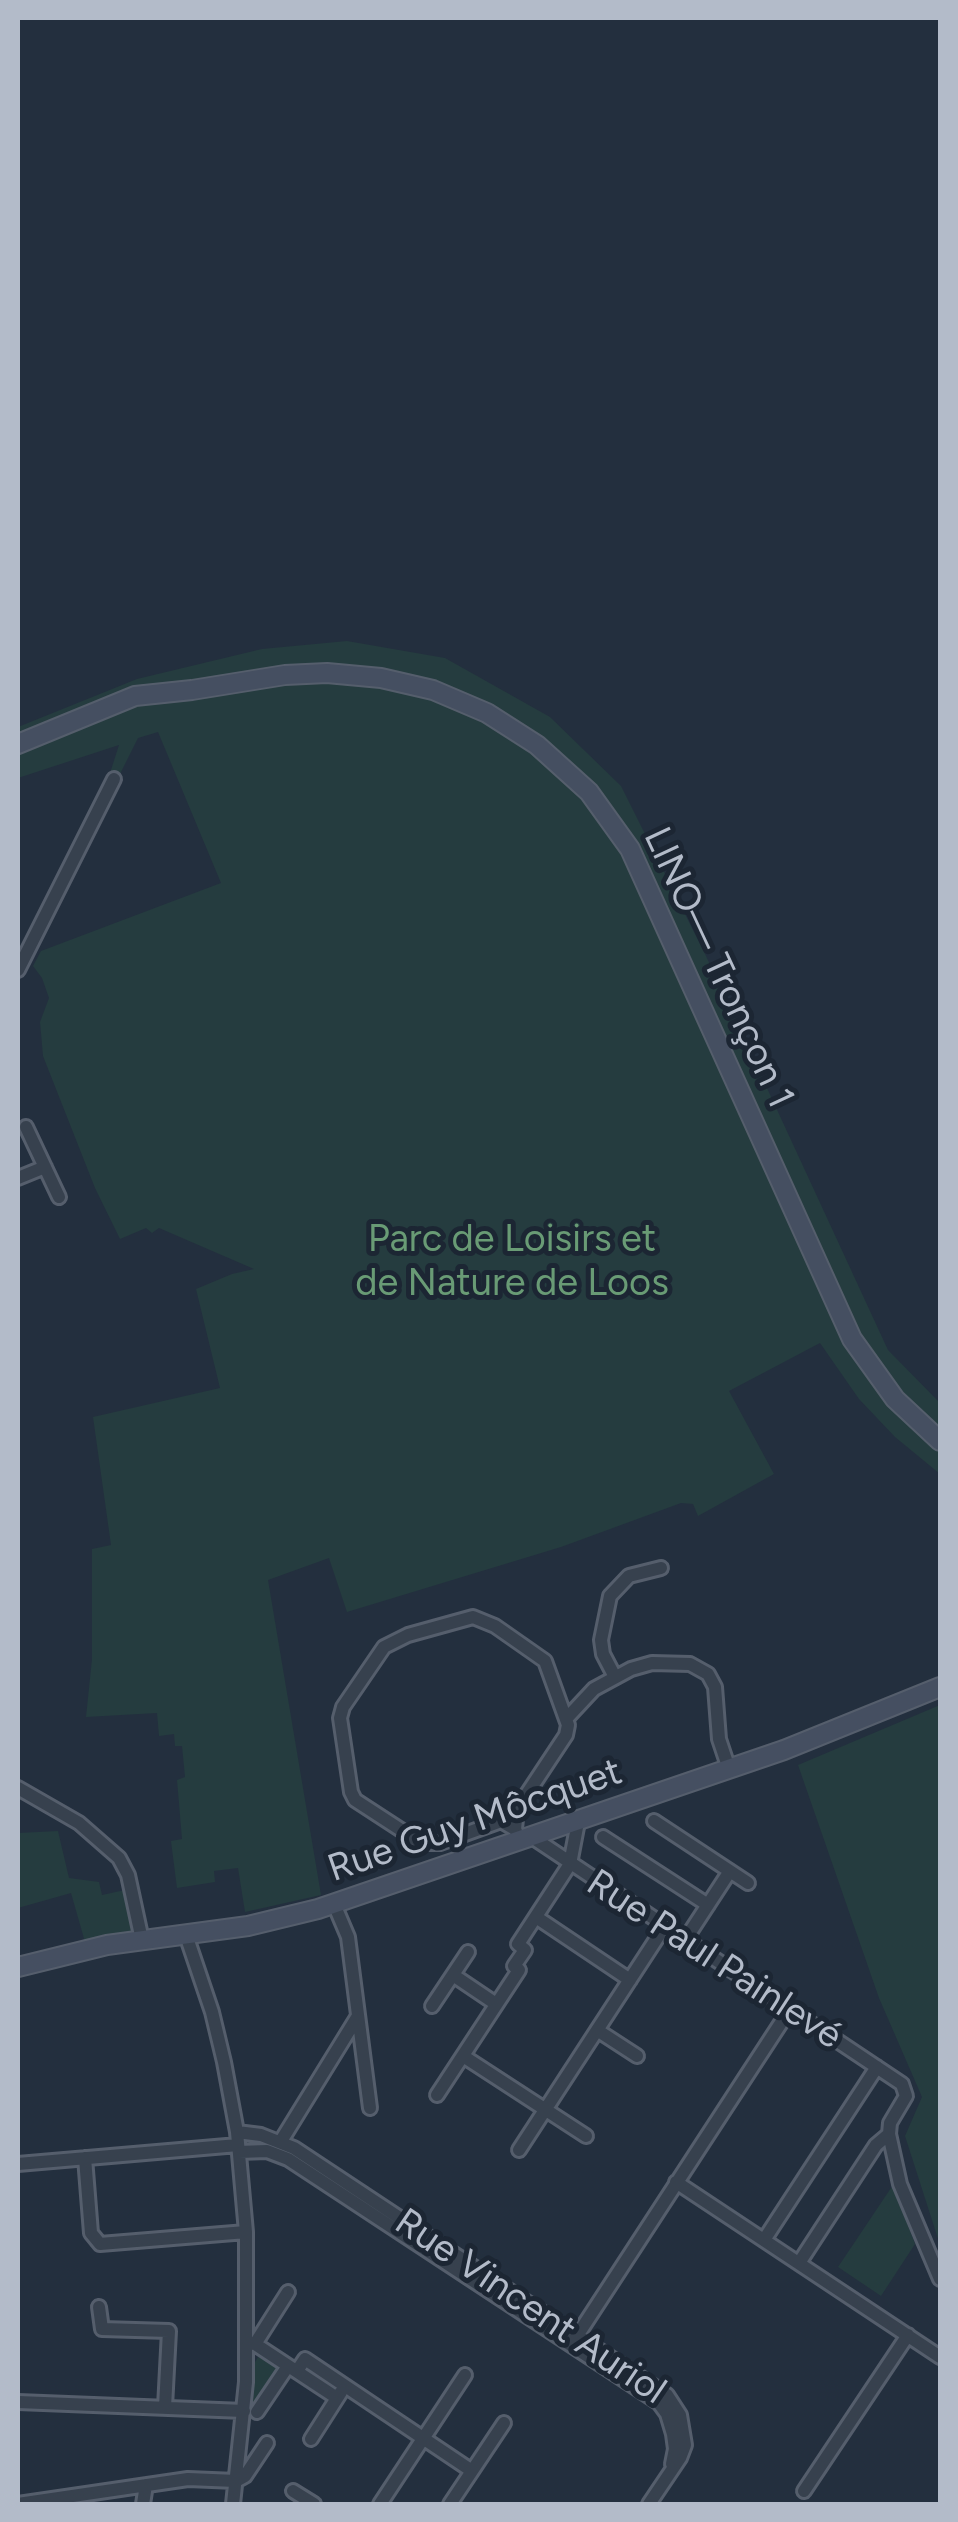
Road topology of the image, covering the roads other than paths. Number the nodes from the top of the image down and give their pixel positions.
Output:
1 (18, 744) edge
2 (114, 779) dead end
3 (18, 970) edge
4 (26, 1128) dead end
5 (45, 1167) junction
6 (18, 1178) edge
7 (59, 1197) dead end
8 (940, 1442) edge
9 (661, 1568) dead end
10 (615, 1676) junction
11 (940, 1687) edge
12 (567, 1718) junction
13 (729, 1769) junction
14 (18, 1788) edge
15 (654, 1821) dead end
16 (578, 1822) junction
17 (522, 1836) junction
18 (602, 1836) dead end
19 (570, 1864) junction
20 (730, 1871) junction
21 (748, 1883) dead end
22 (334, 1904) junction
23 (708, 1905) junction
24 (536, 1918) junction
25 (186, 1935) junction
26 (659, 1935) dead end
27 (142, 1940) junction
28 (685, 1940) junction
29 (468, 1952) dead end
30 (18, 1967) edge
31 (452, 1975) junction
32 (630, 1980) junction
33 (496, 2004) junction
34 (432, 2006) dead end
35 (790, 2009) junction
36 (358, 2016) junction
37 (597, 2030) junction
38 (462, 2056) junction
39 (636, 2056) dead end
40 (877, 2067) junction
41 (437, 2095) dead end
42 (370, 2108) dead end
43 (545, 2110) junction
44 (889, 2134) junction
45 (586, 2136) dead end
46 (280, 2141) junction
47 (238, 2143) junction
48 (519, 2150) dead end
49 (85, 2158) junction
50 (18, 2164) edge
51 (676, 2182) junction
52 (246, 2232) junction
53 (764, 2240) junction
54 (799, 2263) junction
55 (940, 2278) edge
56 (288, 2292) dead end
57 (98, 2307) dead end
58 (908, 2335) junction
59 (574, 2340) junction
60 (251, 2344) junction
61 (940, 2357) edge
62 (292, 2368) junction
63 (465, 2375) dead end
64 (341, 2392) junction
65 (18, 2402) edge
66 (165, 2407) junction
67 (250, 2411) junction
68 (504, 2423) dead end
69 (311, 2438) dead end
70 (423, 2438) junction
71 (267, 2443) dead end
72 (472, 2471) junction
73 (236, 2481) junction
74 (146, 2486) junction
75 (293, 2491) dead end
76 (804, 2492) dead end
77 (18, 2504) edge
78 (143, 2504) edge
79 (233, 2504) edge
80 (314, 2504) edge
81 (380, 2504) edge
82 (450, 2504) edge
83 (648, 2504) edge

1 - 8 main road, LINO— Tronçon 1
2 - 3 street
4 - 5 street
5 - 6 street
5 - 7 street
9 - 10 street
10 - 12 street
10 - 13 street
11 - 13 main road, Rue Guy Môcquet
12 - 17 street
12 - 17 street
13 - 16 main road, Rue Guy Môcquet
14 - 27 street
15 - 20 street
16 - 17 main road, Rue Guy Môcquet
16 - 19 street
17 - 19 street, Rue Paul Painlevé
17 - 22 main road, Rue Guy Môcquet
18 - 23 street
19 - 24 street
19 - 28 street, Rue Paul Painlevé
20 - 21 street
20 - 23 street
22 - 25 main road, Rue Guy Môcquet
22 - 36 street
23 - 28 street
24 - 32 street
24 - 33 street
25 - 27 main road, Rue Guy Môcquet
25 - 47 street
26 - 32 street
27 - 30 main road, Rue Guy Môcquet
28 - 35 street, Rue Paul Painlevé
29 - 31 street
31 - 33 street
31 - 34 street
32 - 37 street
33 - 38 street
35 - 40 street, Rue Paul Painlevé
35 - 51 street
36 - 42 street
36 - 46 street
37 - 39 street
37 - 43 street
38 - 41 street
38 - 43 street
40 - 44 street, Rue Paul Painlevé
40 - 53 street
43 - 45 street
43 - 48 street
44 - 54 street
44 - 55 street
46 - 47 street, Rue Vincent Auriol
46 - 59 street, Rue Vincent Auriol
47 - 49 street
47 - 52 street
47 - 59 street, Rue Vincent Auriol
49 - 50 street
49 - 52 street
51 - 53 street
51 - 59 street
52 - 60 street
53 - 54 street
54 - 58 street
56 - 60 street
57 - 66 street
58 - 61 street
58 - 76 street
59 - 83 street, Rue Vincent Auriol
60 - 62 street
60 - 67 street
62 - 64 street
62 - 67 street
63 - 70 street
64 - 69 street
64 - 70 street
65 - 66 street
66 - 67 street
67 - 73 street
68 - 72 street
70 - 72 street
70 - 81 street
71 - 73 street
72 - 82 street
73 - 74 street
73 - 79 street
74 - 77 street
74 - 78 street
75 - 80 street

